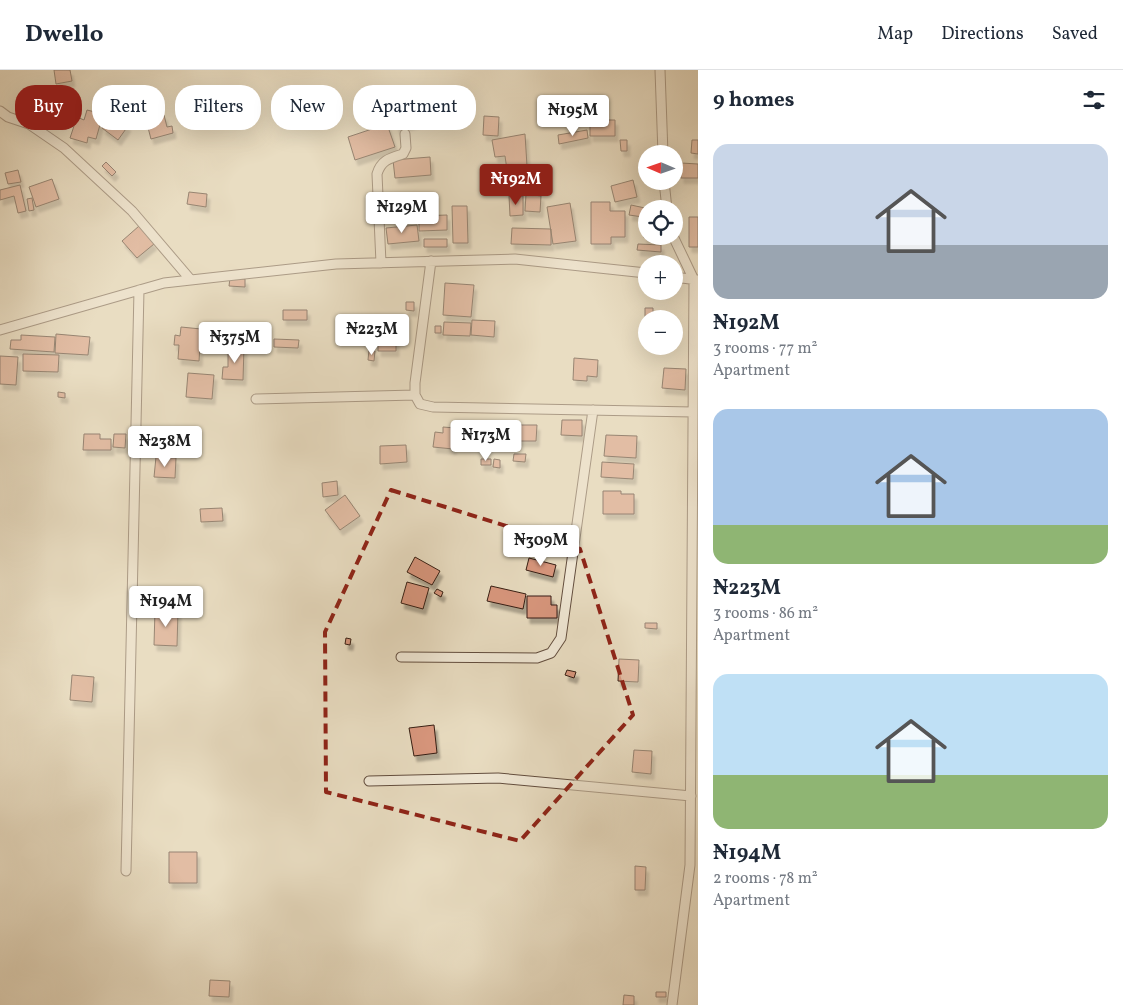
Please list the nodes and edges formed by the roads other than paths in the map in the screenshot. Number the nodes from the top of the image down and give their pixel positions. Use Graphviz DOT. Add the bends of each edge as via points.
graph roads {
  1 [pos="660,70"];
  2 [pos="0,111"];
  3 [pos="405,134"];
  4 [pos="663,145"];
  5 [pos="678,245"];
  6 [pos="431,261"];
  7 [pos="381,263"];
  8 [pos="638,272"];
  9 [pos="683,278"];
  10 [pos="190,279"];
  11 [pos="696,280"];
  12 [pos="139,290"];
  13 [pos="0,330"];
  14 [pos="415,395"];
  15 [pos="256,399"];
  16 [pos="592,410"];
  17 [pos="693,412"];
  18 [pos="695,515"];
  19 [pos="401,657"];
  20 [pos="369,781"];
  21 [pos="690,796"];
  22 [pos="126,871"];
  23 [pos="672,1005"];
  1 -- 4 [label="street"];
  2 -- 10 [label="street" via="30,124 64,148 132,211"];
  3 -- 7 [label="street" via="403,154 387,159 377,174"];
  5 -- 11 [label="street"];
  6 -- 7 [label="street"];
  6 -- 8 [label="street" via="515,259"];
  6 -- 14 [label="street"];
  7 -- 10 [label="street" via="336,264"];
  9 -- 11 [label="street"];
  10 -- 12 [label="street"];
  11 -- 17 [label="street"];
  12 -- 13 [label="street"];
  12 -- 22 [label="street"];
  14 -- 15 [label="street"];
  14 -- 16 [label="street" via="420,404 433,407"];
  16 -- 17 [label="street"];
  16 -- 19 [label="street" via="561,638 551,653 537,658"];
  17 -- 18 [label="street"];
  18 -- 21 [label="street"];
  20 -- 21 [label="street" via="498,778"];
  21 -- 23 [label="street" via="690,865"];
}
